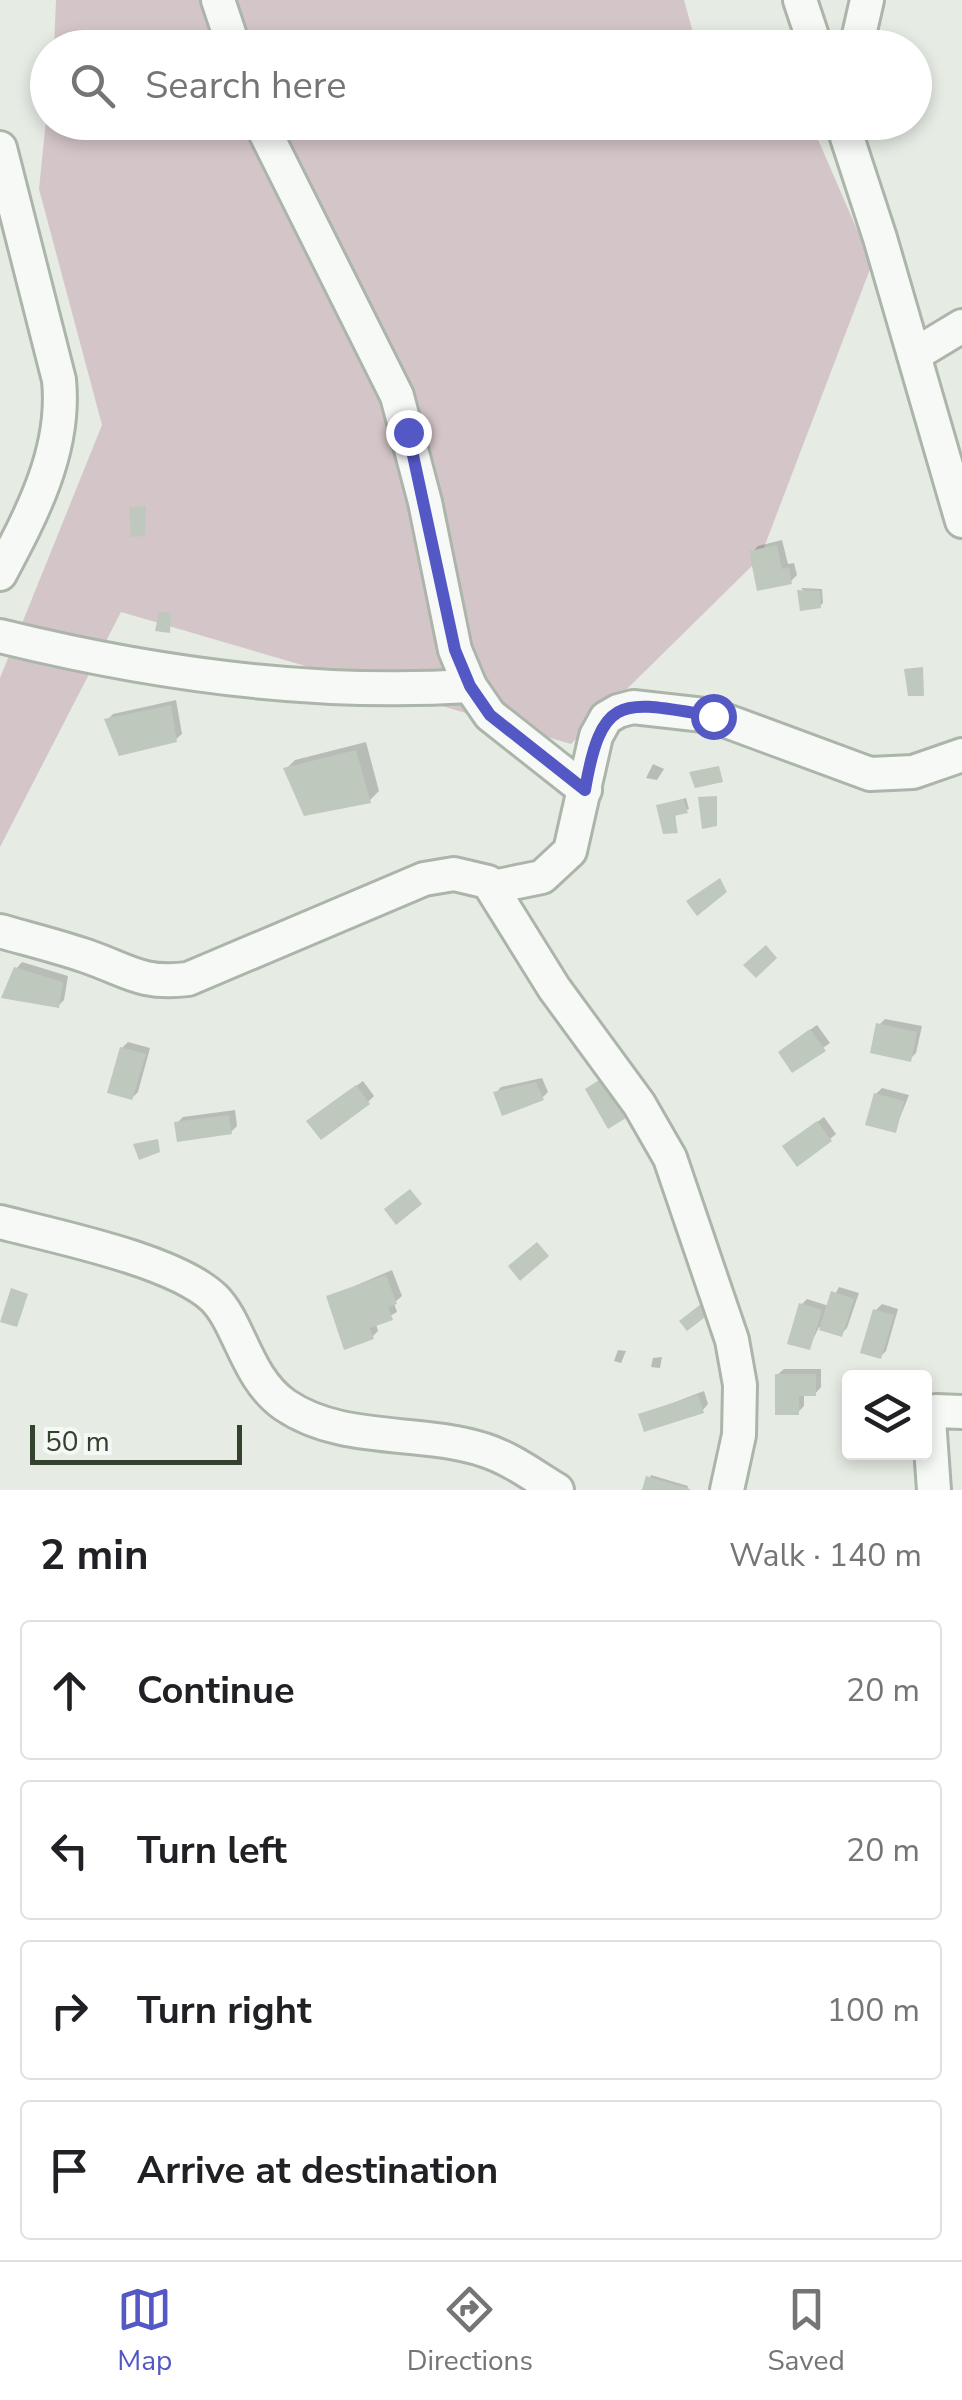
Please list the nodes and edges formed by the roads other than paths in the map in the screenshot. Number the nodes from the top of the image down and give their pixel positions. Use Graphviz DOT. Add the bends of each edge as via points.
graph roads {
  1 [pos="218,0"];
  2 [pos="800,0"];
  3 [pos="867,0"];
  4 [pos="228,30"];
  5 [pos="810,30"];
  6 [pos="860,30"];
  7 [pos="269,140"];
  8 [pos="848,140"];
  9 [pos="0,148"];
  10 [pos="962,326"];
  11 [pos="914,356"];
  12 [pos="962,521"];
  13 [pos="0,574"];
  14 [pos="0,636"];
  15 [pos="470,686"];
  16 [pos="962,755"];
  17 [pos="585,790"];
  18 [pos="492,887"];
  19 [pos="0,931"];
  20 [pos="0,1222"];
  21 [pos="962,1412"];
  22 [pos="931,1488"];
  23 [pos="557,1490"];
  24 [pos="728,1490"];
  1 -- 4 [label="street"];
  2 -- 5 [label="street"];
  3 -- 6 [label="street"];
  7 -- 15 [label="street" via="397,396 455,650"];
  8 -- 11 [label="street"];
  9 -- 13 [label="street" via="59,380 62,416 53,458"];
  10 -- 11 [label="street"];
  11 -- 12 [label="street"];
  14 -- 15 [label="street" via="233,680 396,691"];
  15 -- 17 [label="street" via="490,715"];
  16 -- 17 [label="street" via="913,772 870,774 713,716 633,706 606,718"];
  17 -- 18 [label="street" via="576,835 559,865 530,882"];
  18 -- 19 [label="street" via="472,876 424,878 188,979 160,983"];
  18 -- 24 [label="street" via="670,1158 735,1355 739,1435"];
  20 -- 23 [label="street" via="174,1275 214,1299 258,1377 284,1404 324,1423 484,1450"];
  21 -- 22 [label="street" via="936,1411 929,1419"];
}
